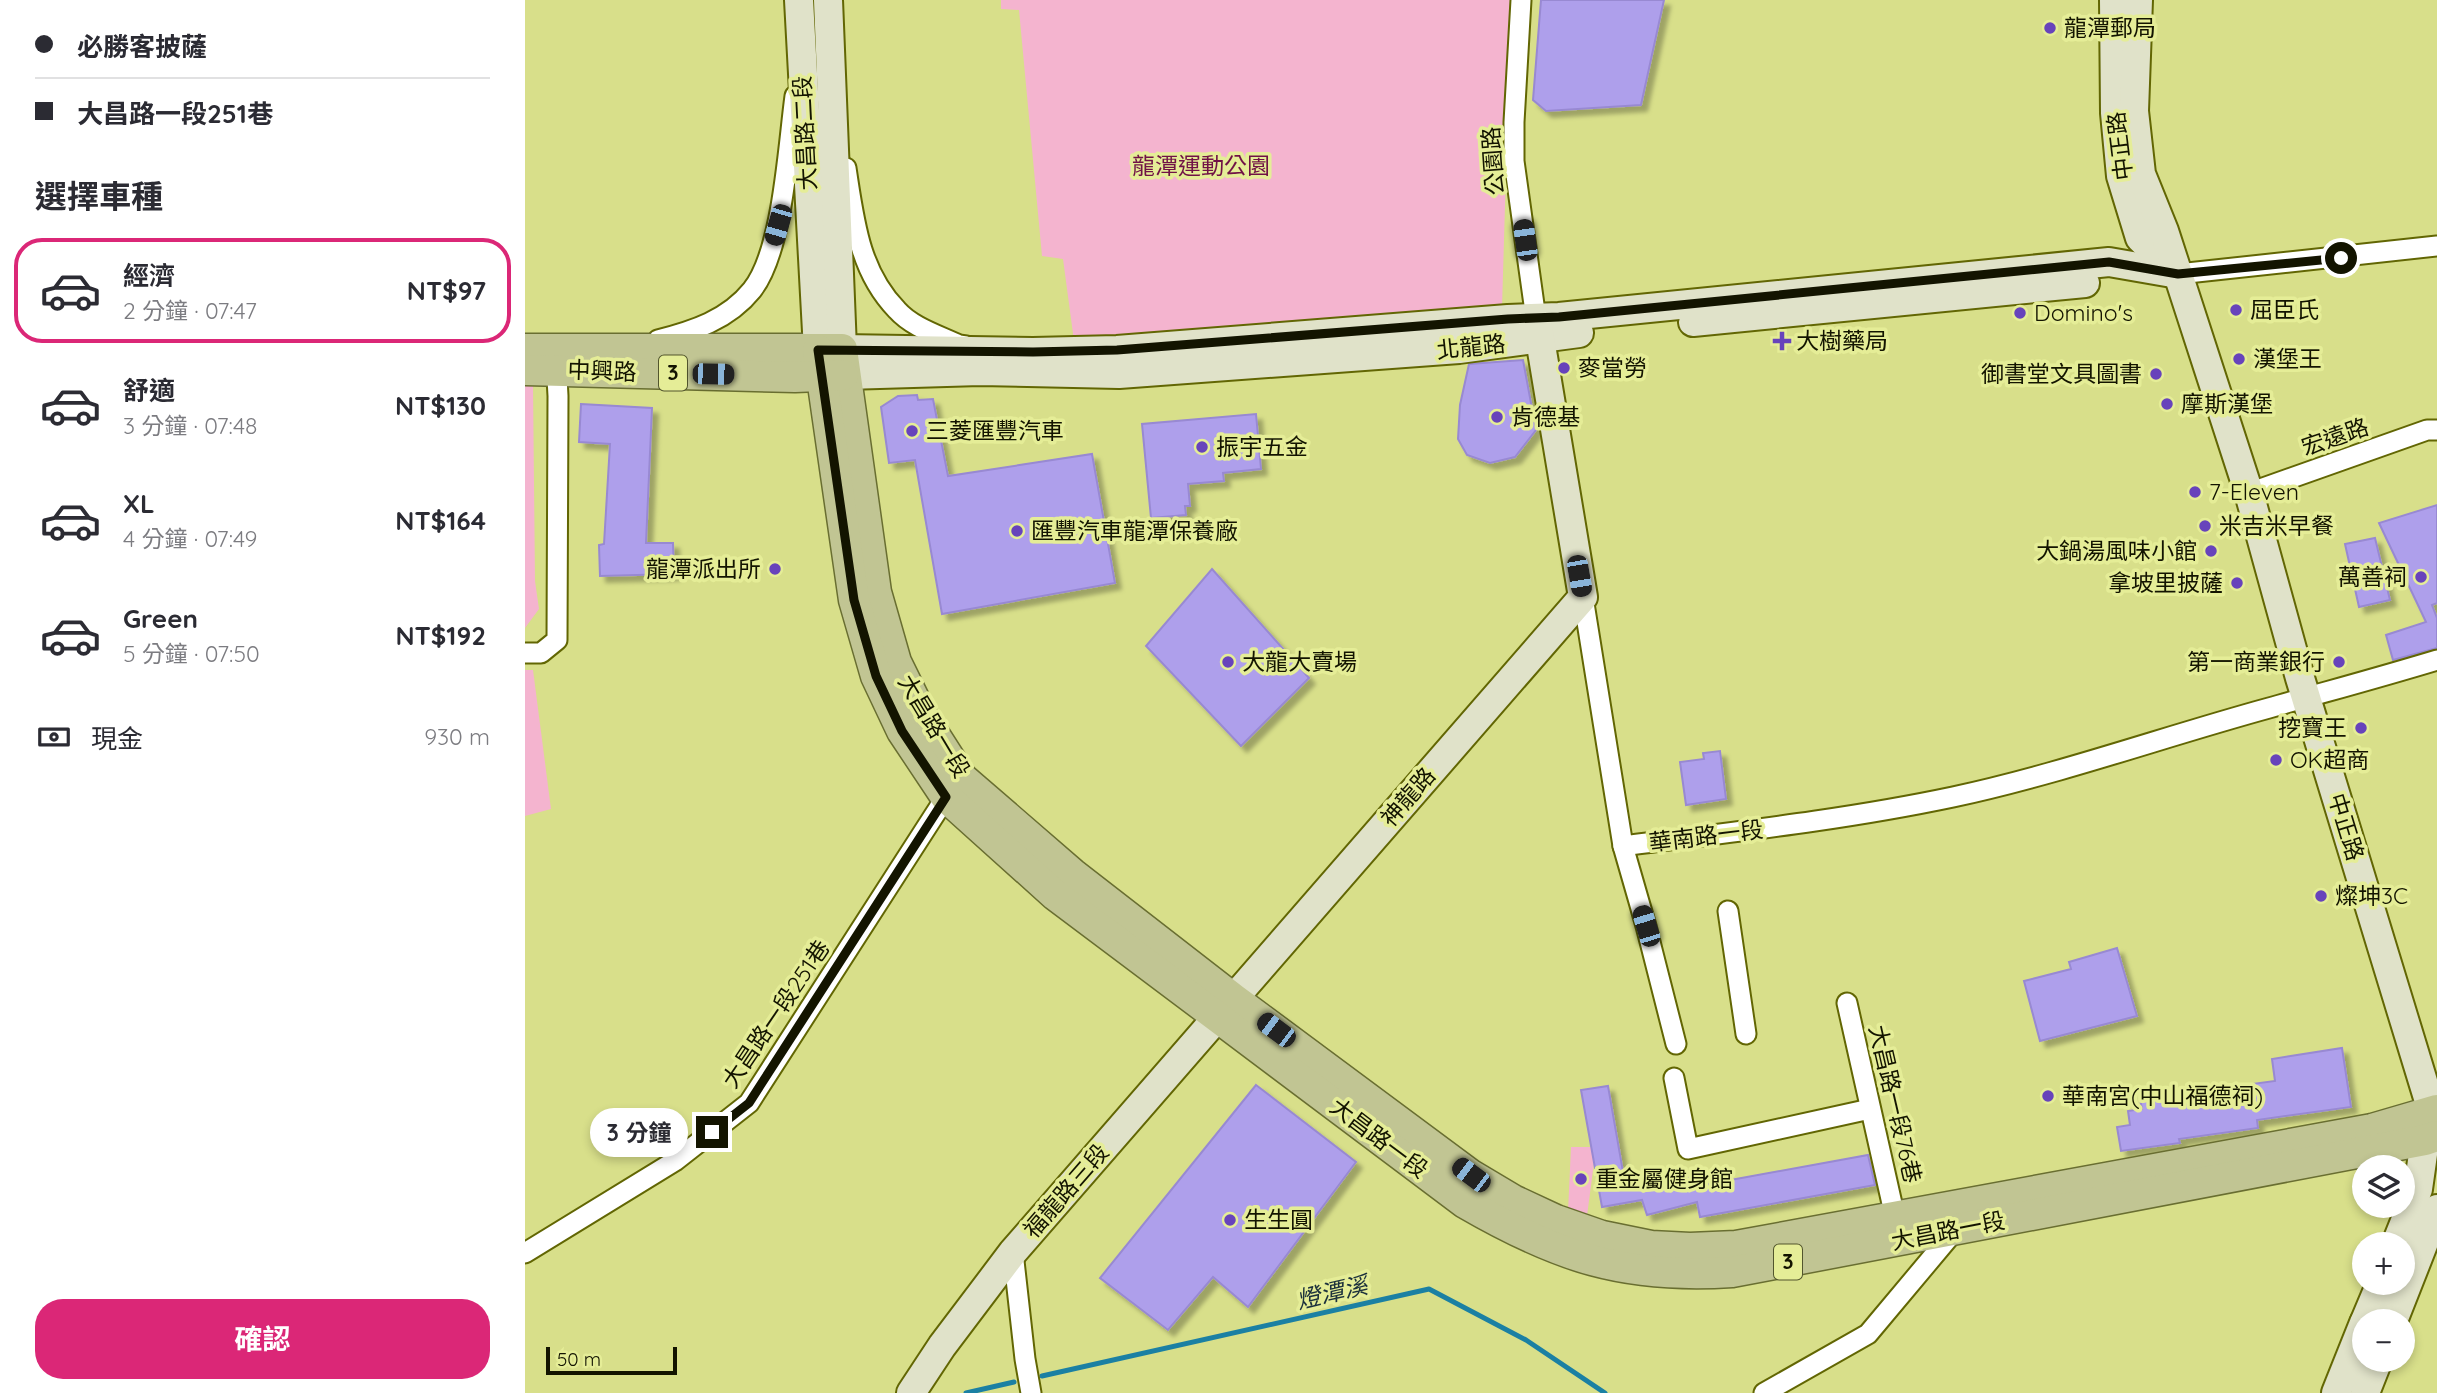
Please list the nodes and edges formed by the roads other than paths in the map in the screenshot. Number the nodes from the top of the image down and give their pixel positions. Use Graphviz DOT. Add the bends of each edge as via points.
graph roads {
  1 [pos="799,0"];
  2 [pos="828,0"];
  3 [pos="1521,0"];
  4 [pos="2114,0"];
  5 [pos="2138,0"];
  6 [pos="800,53"];
  7 [pos="829,57"];
  8 [pos="2437,246"];
  9 [pos="2178,274"];
  10 [pos="1538,329"];
  11 [pos="525,349"];
  12 [pos="620,349"];
  13 [pos="1033,352"];
  14 [pos="556,359"];
  15 [pos="832,362"];
  16 [pos="525,370"];
  17 [pos="2437,430"];
  18 [pos="2249,493"];
  19 [pos="1583,597"];
  20 [pos="525,653"];
  21 [pos="2437,660"];
  22 [pos="2308,699"];
  23 [pos="946,797"];
  24 [pos="1623,846"];
  25 [pos="1728,911"];
  26 [pos="1847,1003"];
  27 [pos="1226,1007"];
  28 [pos="1746,1034"];
  29 [pos="1676,1044"];
  30 [pos="1674,1078"];
  31 [pos="1870,1110"];
  32 [pos="2434,1120"];
  33 [pos="2437,1209"];
  34 [pos="1895,1217"];
  35 [pos="1956,1229"];
  36 [pos="2401,1232"];
  37 [pos="1013,1252"];
  38 [pos="525,1253"];
  39 [pos="2398,1309"];
  40 [pos="2352,1354"];
  41 [pos="2373,1372"];
  42 [pos="911,1393"];
  43 [pos="1031,1393"];
  44 [pos="1764,1393"];
  45 [pos="2336,1393"];
  46 [pos="2365,1393"];
  1 -- 6 [label="main road, 大昌路二段"];
  2 -- 7 [label="main road, 大昌路二段"];
  3 -- 10 [label="street, 公園路" via="1514,160"];
  4 -- 9 [label="main road, 中正路" via="2120,176 2140,238"];
  5 -- 9 [label="main road, 中正路" via="2134,111 2141,174"];
  6 -- 12 [label="street" via="778,225 767,263 752,290 724,315 693,331"];
  6 -- 15 [label="main road, 大昌路二段"];
  7 -- 13 [label="street" via="856,233 869,273 897,311 958,345"];
  7 -- 15 [label="main road, 大昌路二段"];
  8 -- 9 [label="street, 北龍路"];
  9 -- 10 [label="main road, 北龍路" via="1563,334"];
  9 -- 18 [label="main road, 中正路"];
  10 -- 13 [label="main road, 北龍路" via="1508,319 1117,350"];
  10 -- 15 [label="main road, 北龍路" via="1459,349 1119,374"];
  10 -- 19 [label="main road, 華南路一段"];
  11 -- 14 [label="main road, 中興路 / 3"];
  12 -- 14 [label="main road, 中興路 / 3"];
  12 -- 15 [label="main road, 中興路 / 3" via="779,348"];
  13 -- 15 [label="main road, 北龍路"];
  14 -- 15 [label="main road, 中興路 / 3"];
  14 -- 16 [label="main road, 中興路 / 3"];
  14 -- 20 [label="street" via="557,640 541,653"];
  15 -- 23 [label="main road, 大昌路一段 / 3" via="854,600 876,676 902,731"];
  15 -- 27 [label="main road, 大昌路一段 / 3" via="876,593 896,662 930,727 962,778"];
  17 -- 18 [label="street, 宏遠路"];
  18 -- 22 [label="main road, 中正路"];
  19 -- 24 [label="street, 華南路一段"];
  19 -- 27 [label="main road, 神龍路"];
  21 -- 22 [label="street, 華南路一段"];
  22 -- 24 [label="street, 華南路一段" via="1953,797 1807,823"];
  22 -- 32 [label="main road, 中正路"];
  23 -- 27 [label="main road, 大昌路一段 / 3" via="1055,895"];
  23 -- 38 [label="street, 大昌路一段251巷" via="749,1103 675,1161"];
  24 -- 29 [label="street"];
  25 -- 28 [label="street"];
  26 -- 31 [label="street, 大昌路一段76巷"];
  27 -- 34 [label="main road, 大昌路一段 / 3" via="1471,1175 1545,1215 1602,1236 1651,1246 1736,1246"];
  27 -- 35 [label="main road, 大昌路一段 / 3" via="1465,1203 1549,1248 1601,1264 1687,1275 1732,1272"];
  27 -- 37 [label="main road, 福龍路三段"];
  30 -- 31 [label="street" via="1688,1149"];
  31 -- 34 [label="street, 大昌路一段76巷"];
  32 -- 34 [label="main road, 大昌路一段 / 3"];
  32 -- 35 [label="main road, 大昌路一段 / 3"];
  32 -- 36 [label="main road" via="2418,1189"];
  33 -- 39 [label="main road"];
  35 -- 44 [label="street" via="1868,1334"];
  37 -- 42 [label="main road, 福龍路三段"];
  37 -- 43 [label="street"];
  40 -- 45 [label="main road"];
  41 -- 46 [label="main road"];
}
